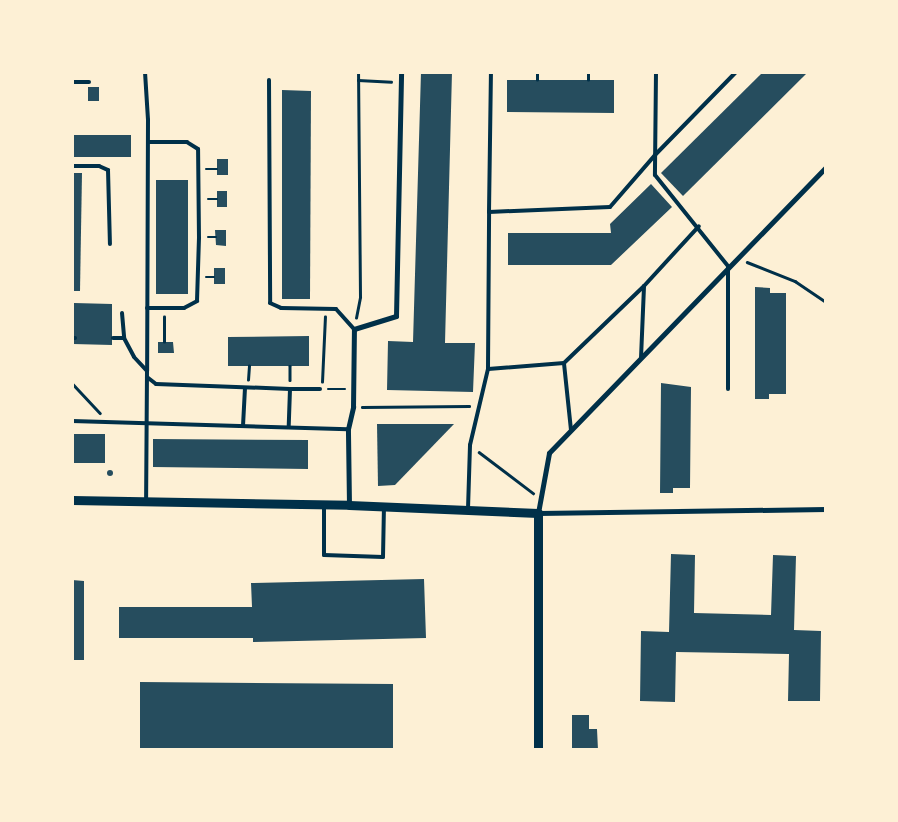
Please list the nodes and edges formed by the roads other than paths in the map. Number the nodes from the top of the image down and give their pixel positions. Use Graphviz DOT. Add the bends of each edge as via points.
graph roads {
  1 [pos="145,72"];
  2 [pos="400,72"];
  3 [pos="491,72"];
  4 [pos="656,72"];
  5 [pos="736,72"];
  6 [pos="269,80"];
  7 [pos="72,82"];
  8 [pos="89,82"];
  9 [pos="148,142"];
  10 [pos="655,155"];
  11 [pos="72,166"];
  12 [pos="826,168"];
  13 [pos="489,212"];
  14 [pos="699,226"];
  15 [pos="110,244"];
  16 [pos="728,266"];
  17 [pos="644,286"];
  18 [pos="147,308"];
  19 [pos="122,313"];
  20 [pos="354,329"];
  21 [pos="114,338"];
  22 [pos="124,338"];
  23 [pos="641,358"];
  24 [pos="564,363"];
  25 [pos="488,369"];
  26 [pos="147,374"];
  27 [pos="245,388"];
  28 [pos="728,388"];
  29 [pos="290,389"];
  30 [pos="320,389"];
  31 [pos="72,421"];
  32 [pos="147,423"];
  33 [pos="243,426"];
  34 [pos="289,427"];
  35 [pos="348,429"];
  36 [pos="571,430"];
  37 [pos="72,500"];
  38 [pos="146,501"];
  39 [pos="324,504"];
  40 [pos="349,505"];
  41 [pos="384,506"];
  42 [pos="826,509"];
  43 [pos="468,510"];
  44 [pos="538,513"];
  45 [pos="538,750"];
  1 -- 9 [label="lane"];
  2 -- 20 [label="street" via="396,316"];
  3 -- 13 [label="lane"];
  4 -- 10 [label="lane"];
  5 -- 10 [label="lane"];
  6 -- 20 [label="lane" via="270,303 275,307 325,308 342,314"];
  7 -- 8 [label="lane"];
  9 -- 18 [label="lane"];
  9 -- 18 [label="lane" via="194,144 200,157 197,302 192,307"];
  10 -- 13 [label="lane" via="610,208"];
  10 -- 14 [label="lane" via="655,175"];
  11 -- 15 [label="lane" via="99,166 108,170"];
  12 -- 16 [label="street"];
  13 -- 25 [label="lane"];
  14 -- 16 [label="lane"];
  14 -- 17 [label="lane"];
  16 -- 23 [label="street"];
  16 -- 28 [label="lane"];
  17 -- 23 [label="lane"];
  17 -- 24 [label="lane"];
  18 -- 26 [label="lane"];
  19 -- 22 [label="lane"];
  20 -- 35 [label="street" via="354,407"];
  21 -- 22 [label="lane"];
  22 -- 26 [label="lane"];
  23 -- 36 [label="street"];
  24 -- 25 [label="lane"];
  24 -- 36 [label="lane"];
  25 -- 43 [label="lane" via="470,445"];
  26 -- 27 [label="lane" via="156,384"];
  26 -- 32 [label="lane"];
  27 -- 29 [label="lane"];
  27 -- 33 [label="lane"];
  29 -- 30 [label="lane"];
  29 -- 34 [label="lane"];
  31 -- 32 [label="lane"];
  32 -- 33 [label="lane"];
  32 -- 38 [label="lane"];
  33 -- 34 [label="lane"];
  34 -- 35 [label="lane"];
  35 -- 40 [label="street"];
  36 -- 44 [label="street" via="548,453"];
  37 -- 38 [label="street"];
  38 -- 39 [label="street"];
  39 -- 40 [label="street"];
  39 -- 41 [label="lane" via="324,555 383,557"];
  40 -- 41 [label="street"];
  41 -- 43 [label="street"];
  42 -- 44 [label="street"];
  43 -- 44 [label="street"];
  44 -- 45 [label="street"];
}
